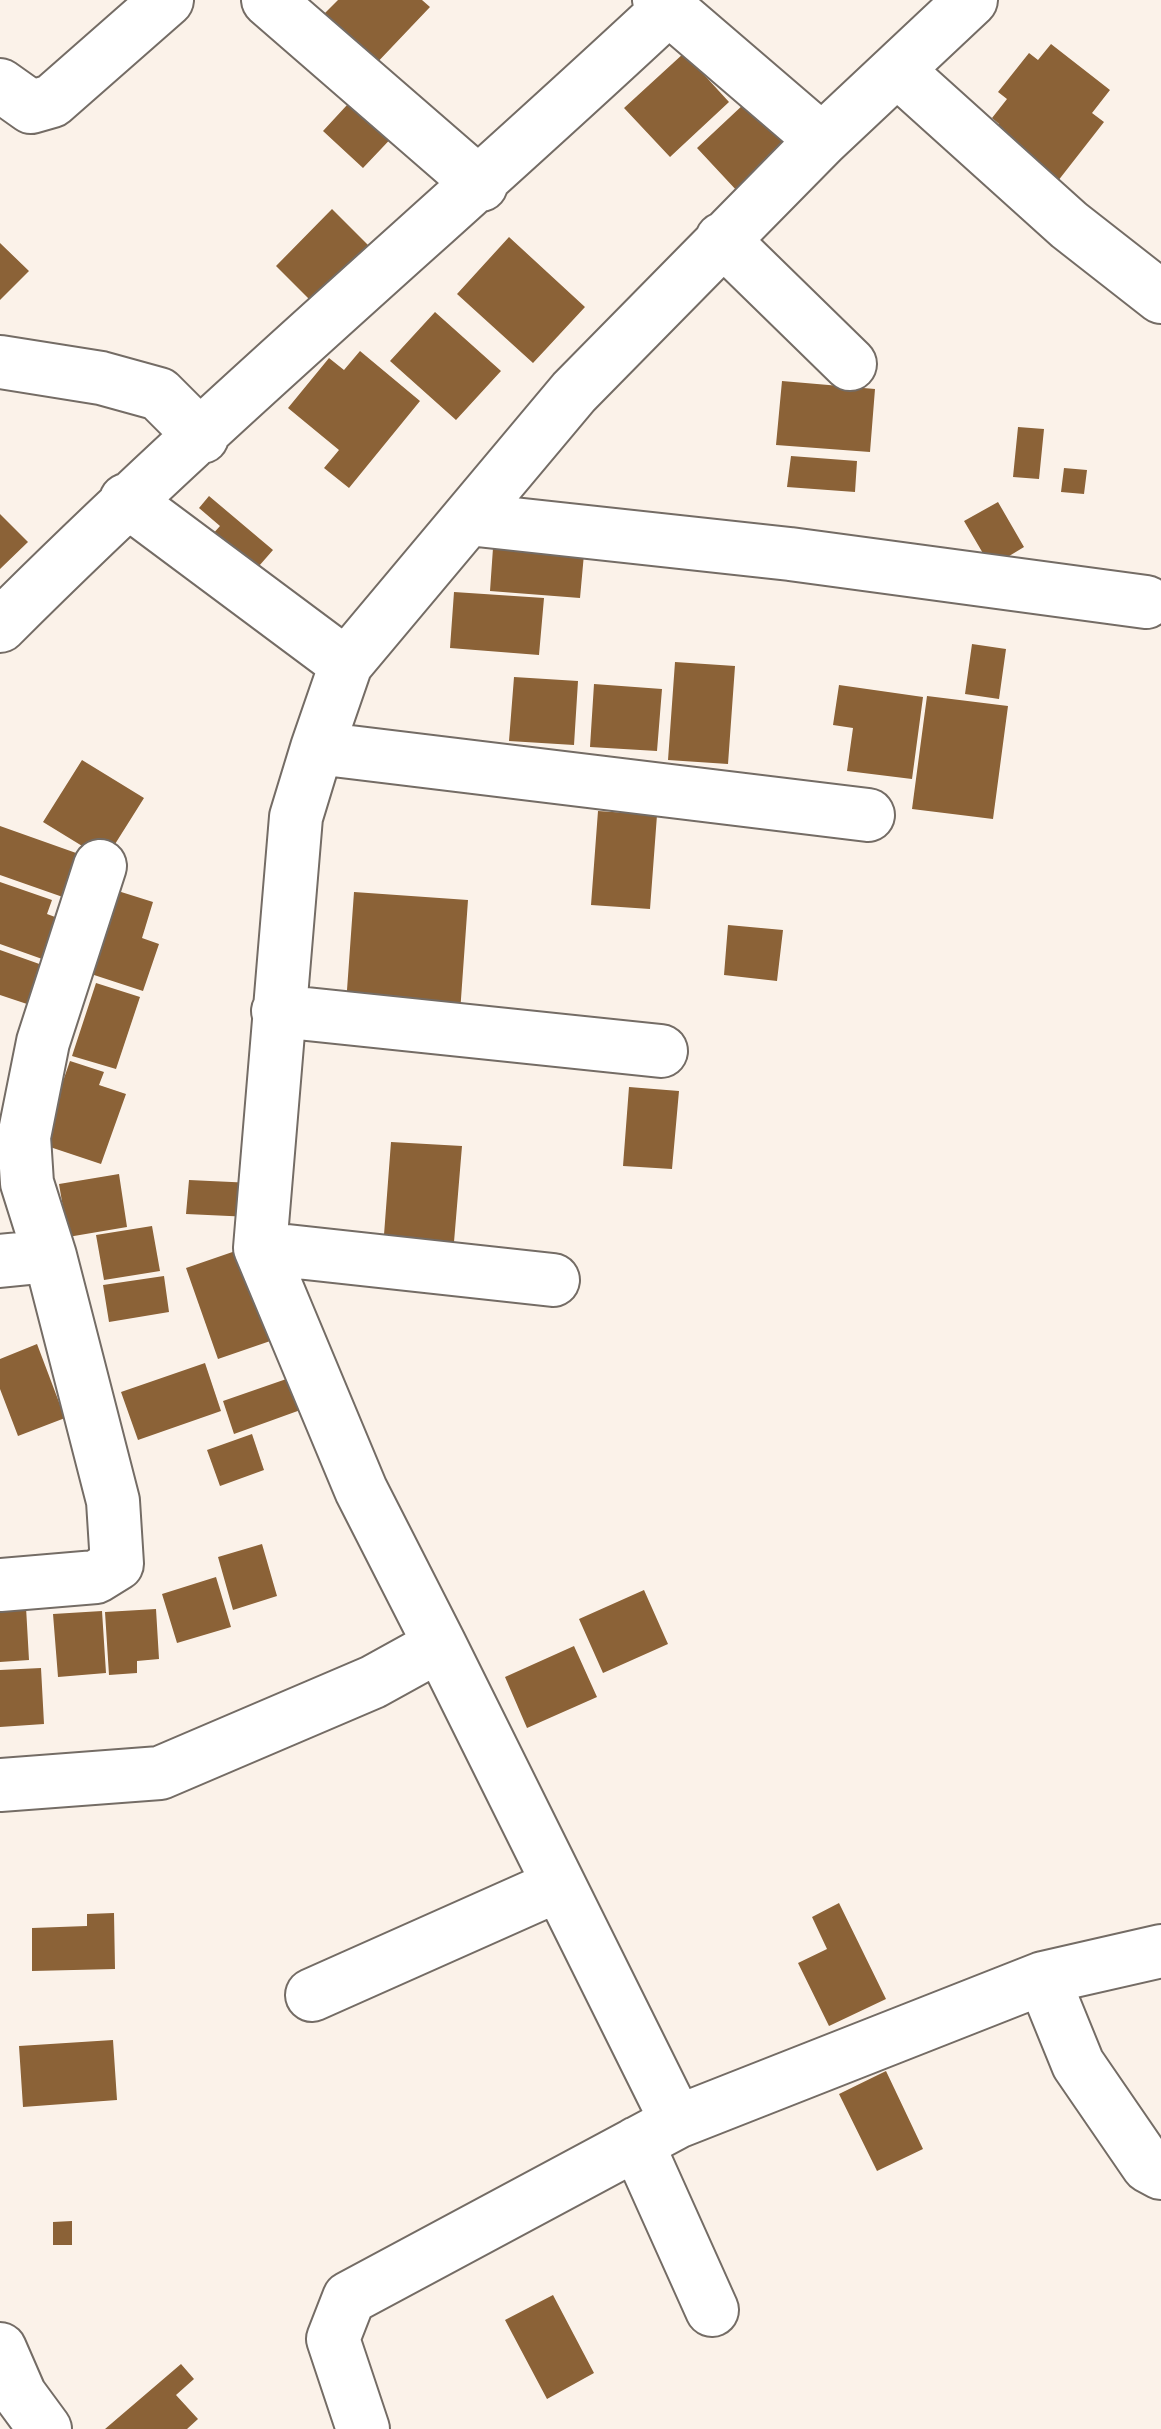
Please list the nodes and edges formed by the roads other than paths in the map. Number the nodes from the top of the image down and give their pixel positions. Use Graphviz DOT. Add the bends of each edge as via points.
graph roads {
  1 [pos="167,0"];
  2 [pos="268,0"];
  3 [pos="971,0"];
  4 [pos="664,4"];
  5 [pos="897,70"];
  6 [pos="0,85"];
  7 [pos="822,140"];
  8 [pos="480,184"];
  9 [pos="722,240"];
  10 [pos="1161,297"];
  11 [pos="0,362"];
  12 [pos="850,364"];
  13 [pos="202,437"];
  14 [pos="126,500"];
  15 [pos="468,519"];
  16 [pos="1146,602"];
  17 [pos="0,626"];
  18 [pos="346,664"];
  19 [pos="317,748"];
  20 [pos="868,815"];
  21 [pos="100,866"];
  22 [pos="278,1011"];
  23 [pos="21,1036"];
  24 [pos="661,1050"];
  25 [pos="260,1248"];
  26 [pos="25,1258"];
  27 [pos="553,1280"];
  28 [pos="0,1585"];
  29 [pos="440,1646"];
  30 [pos="0,1784"];
  31 [pos="559,1884"];
  32 [pos="1161,1950"];
  33 [pos="1043,1978"];
  34 [pos="312,1995"];
  35 [pos="657,2133"];
  36 [pos="1161,2173"];
  37 [pos="712,2310"];
  38 [pos="0,2349"];
  39 [pos="45,2429"];
  40 [pos="363,2429"];
  1 -- 6 [label="street" via="52,101 31,108"];
  2 -- 8 [label="street"];
  3 -- 5 [label="street"];
  4 -- 7 [label="street"];
  4 -- 8 [label="street"];
  5 -- 7 [label="street"];
  5 -- 10 [label="street" via="1068,225"];
  7 -- 9 [label="street"];
  8 -- 13 [label="street"];
  9 -- 12 [label="street"];
  9 -- 15 [label="street" via="574,392"];
  11 -- 13 [label="street" via="160,394"];
  13 -- 14 [label="street"];
  14 -- 17 [label="street"];
  14 -- 18 [label="street"];
  15 -- 16 [label="street"];
  15 -- 18 [label="street"];
  18 -- 19 [label="street"];
  19 -- 20 [label="street"];
  19 -- 22 [label="street" via="296,817"];
  21 -- 23 [label="street"];
  22 -- 24 [label="street"];
  22 -- 25 [label="street"];
  23 -- 26 [label="street"];
  25 -- 27 [label="street"];
  25 -- 29 [label="street" via="361,1490"];
  26 -- 28 [label="street" via="114,1502 120,1555 96,1577"];
  29 -- 30 [label="street" via="160,1774"];
  29 -- 31 [label="street"];
  31 -- 34 [label="street"];
  31 -- 35 [label="street"];
  32 -- 33 [label="street"];
  33 -- 35 [label="street"];
  33 -- 36 [label="street" via="1078,2064 1148,2166"];
  35 -- 37 [label="street"];
  35 -- 40 [label="street" via="349,2298 333,2339"];
  38 -- 39 [label="street" via="20,2395"];
}
